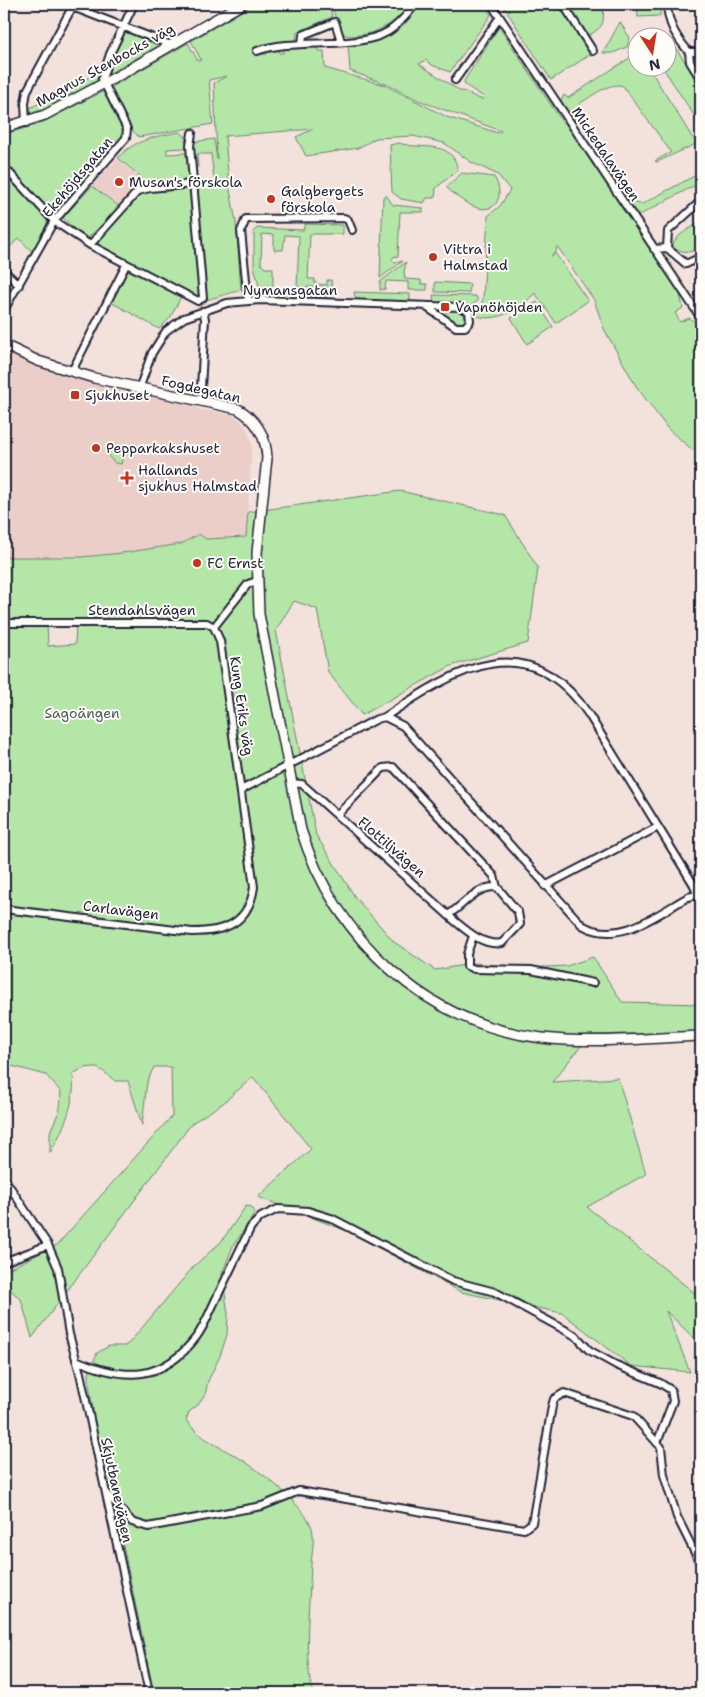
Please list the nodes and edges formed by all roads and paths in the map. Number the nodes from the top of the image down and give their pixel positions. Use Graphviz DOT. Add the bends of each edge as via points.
graph roads {
  1 [pos="65,4"];
  2 [pos="134,4"];
  3 [pos="242,4"];
  4 [pos="416,4"];
  5 [pos="491,4"];
  6 [pos="563,4"];
  7 [pos="667,4"];
  8 [pos="73,5"];
  9 [pos="500,17"];
  10 [pos="122,26"];
  11 [pos="341,42"];
  12 [pos="302,44"];
  13 [pos="170,45"];
  14 [pos="257,51"];
  15 [pos="593,51"];
  16 [pos="689,52"];
  17 [pos="701,52"];
  18 [pos="455,80"];
  19 [pos="701,80"];
  20 [pos="104,84"];
  21 [pos="26,123"];
  22 [pos="4,128"];
  23 [pos="192,132"];
  24 [pos="4,167"];
  25 [pos="193,184"];
  26 [pos="701,201"];
  27 [pos="54,220"];
  28 [pos="352,230"];
  29 [pos="90,245"];
  30 [pos="667,248"];
  31 [pos="654,249"];
  32 [pos="701,257"];
  33 [pos="126,265"];
  34 [pos="4,271"];
  35 [pos="19,285"];
  36 [pos="248,300"];
  37 [pos="424,306"];
  38 [pos="4,310"];
  39 [pos="203,312"];
  40 [pos="701,318"];
  41 [pos="4,346"];
  42 [pos="72,371"];
  43 [pos="201,388"];
  44 [pos="139,389"];
  45 [pos="257,581"];
  46 [pos="4,623"];
  47 [pos="214,627"];
  48 [pos="385,717"];
  49 [pos="287,767"];
  50 [pos="291,783"];
  51 [pos="241,790"];
  52 [pos="338,815"];
  53 [pos="658,827"];
  54 [pos="545,886"];
  55 [pos="497,887"];
  56 [pos="699,895"];
  57 [pos="4,909"];
  58 [pos="448,915"];
  59 [pos="234,923"];
  60 [pos="474,936"];
  61 [pos="593,983"];
  62 [pos="701,1036"];
  63 [pos="4,1178"];
  64 [pos="48,1245"];
  65 [pos="4,1262"];
  66 [pos="76,1360"];
  67 [pos="657,1443"];
  68 [pos="106,1492"];
  69 [pos="701,1565"];
  70 [pos="149,1693"];
  1 -- 8 [label="street"];
  2 -- 10 [label="street"];
  3 -- 13 [label="street, Magnus Stenbocks väg"];
  4 -- 11 [label="street" via="386,33"];
  5 -- 9 [label="street, Mickedalavägen"];
  6 -- 15 [label="street"];
  7 -- 16 [label="street" via="675,35"];
  8 -- 10 [label="street"];
  8 -- 21 [label="street" via="27,91 24,103"];
  9 -- 18 [label="street"];
  9 -- 31 [label="street, Mickedalavägen"];
  10 -- 13 [label="street"];
  10 -- 20 [label="street" via="107,62 102,79"];
  11 -- 12 [label="street"];
  11 -- 12 [label="street" via="335,22 303,35"];
  12 -- 14 [label="street"];
  13 -- 20 [label="street, Magnus Stenbocks väg"];
  16 -- 17 [label="street"];
  16 -- 19 [label="street" via="690,62"];
  20 -- 21 [label="street, Magnus Stenbocks väg"];
  20 -- 27 [label="street, Ekehöjdsgatan" via="127,129 126,138"];
  21 -- 22 [label="street, Magnus Stenbocks väg"];
  23 -- 25 [label="street"];
  24 -- 27 [label="street"];
  25 -- 29 [label="street" via="138,191"];
  25 -- 33 [label="street" via="202,300 195,301"];
  26 -- 30 [label="street" via="668,231"];
  27 -- 29 [label="street"];
  27 -- 35 [label="street, Ekehöjdsgatan"];
  28 -- 36 [label="street" via="344,218 246,219 241,231"];
  29 -- 33 [label="street"];
  30 -- 31 [label="street"];
  30 -- 32 [label="street" via="686,264"];
  31 -- 40 [label="street, Mickedalavägen"];
  33 -- 42 [label="street"];
  34 -- 35 [label="street"];
  35 -- 38 [label="street, Ekehöjdsgatan"];
  36 -- 37 [label="street, Nymansgatan"];
  36 -- 39 [label="street, Nymansgatan"];
  37 -- 37 [label="street, Nymansgatan" via="465,308 470,321 465,327 456,327"];
  39 -- 43 [label="street"];
  39 -- 44 [label="street, Nymansgatan" via="184,318 166,331 152,353"];
  41 -- 42 [label="street, Fogdegatan" via="29,358"];
  42 -- 44 [label="street, Fogdegatan"];
  44 -- 45 [label="street, Fogdegatan" via="238,409 259,428 267,458"];
  45 -- 47 [label="street, Stendahlsvägen" via="248,584"];
  45 -- 49 [label="street, Fogdegatan" via="263,639"];
  46 -- 47 [label="street, Stendahlsvägen" via="207,623"];
  47 -- 51 [label="street, Kung Eriks väg" via="220,641"];
  48 -- 49 [label="street"];
  48 -- 53 [label="street" via="477,666 500,662 533,667 550,674 578,699"];
  48 -- 54 [label="street" via="403,726"];
  49 -- 50 [label="street, Fogdegatan"];
  49 -- 51 [label="street"];
  50 -- 52 [label="street, Flottiljvägen" via="302,784"];
  50 -- 62 [label="street, Fogdegatan" via="307,850 339,911 378,960 429,999 485,1025 541,1038 584,1040"];
  51 -- 59 [label="street, Kung Eriks väg" via="254,887 246,910"];
  52 -- 55 [label="street" via="384,768 392,767 494,876"];
  52 -- 58 [label="street, Flottiljvägen"];
  53 -- 54 [label="street"];
  53 -- 56 [label="street"];
  54 -- 56 [label="street" via="582,925 609,934 626,931"];
  55 -- 58 [label="street" via="485,888"];
  55 -- 60 [label="street" via="518,912 519,928 502,943"];
  57 -- 59 [label="street, Carlavägen" via="192,932 214,932"];
  58 -- 60 [label="street, Flottiljvägen"];
  60 -- 61 [label="street" via="467,960 467,966 474,969 531,970"];
  63 -- 64 [label="street, Skjutbanevägen"];
  64 -- 65 [label="street"];
  64 -- 66 [label="street, Skjutbanevägen" via="58,1268"];
  66 -- 67 [label="street" via="112,1373 132,1376 159,1369 177,1359 198,1335 251,1227 278,1208 308,1211 344,1224 453,1281 495,1292 576,1336 589,1350 671,1390 673,1400"];
  66 -- 68 [label="street, Skjutbanevägen"];
  67 -- 68 [label="street" via="633,1416 564,1393 558,1395 552,1406 532,1523 524,1529 299,1491 262,1506 148,1527 132,1522"];
  67 -- 69 [label="street" via="661,1447 664,1475 677,1517"];
  68 -- 70 [label="street, Skjutbanevägen"];
}
